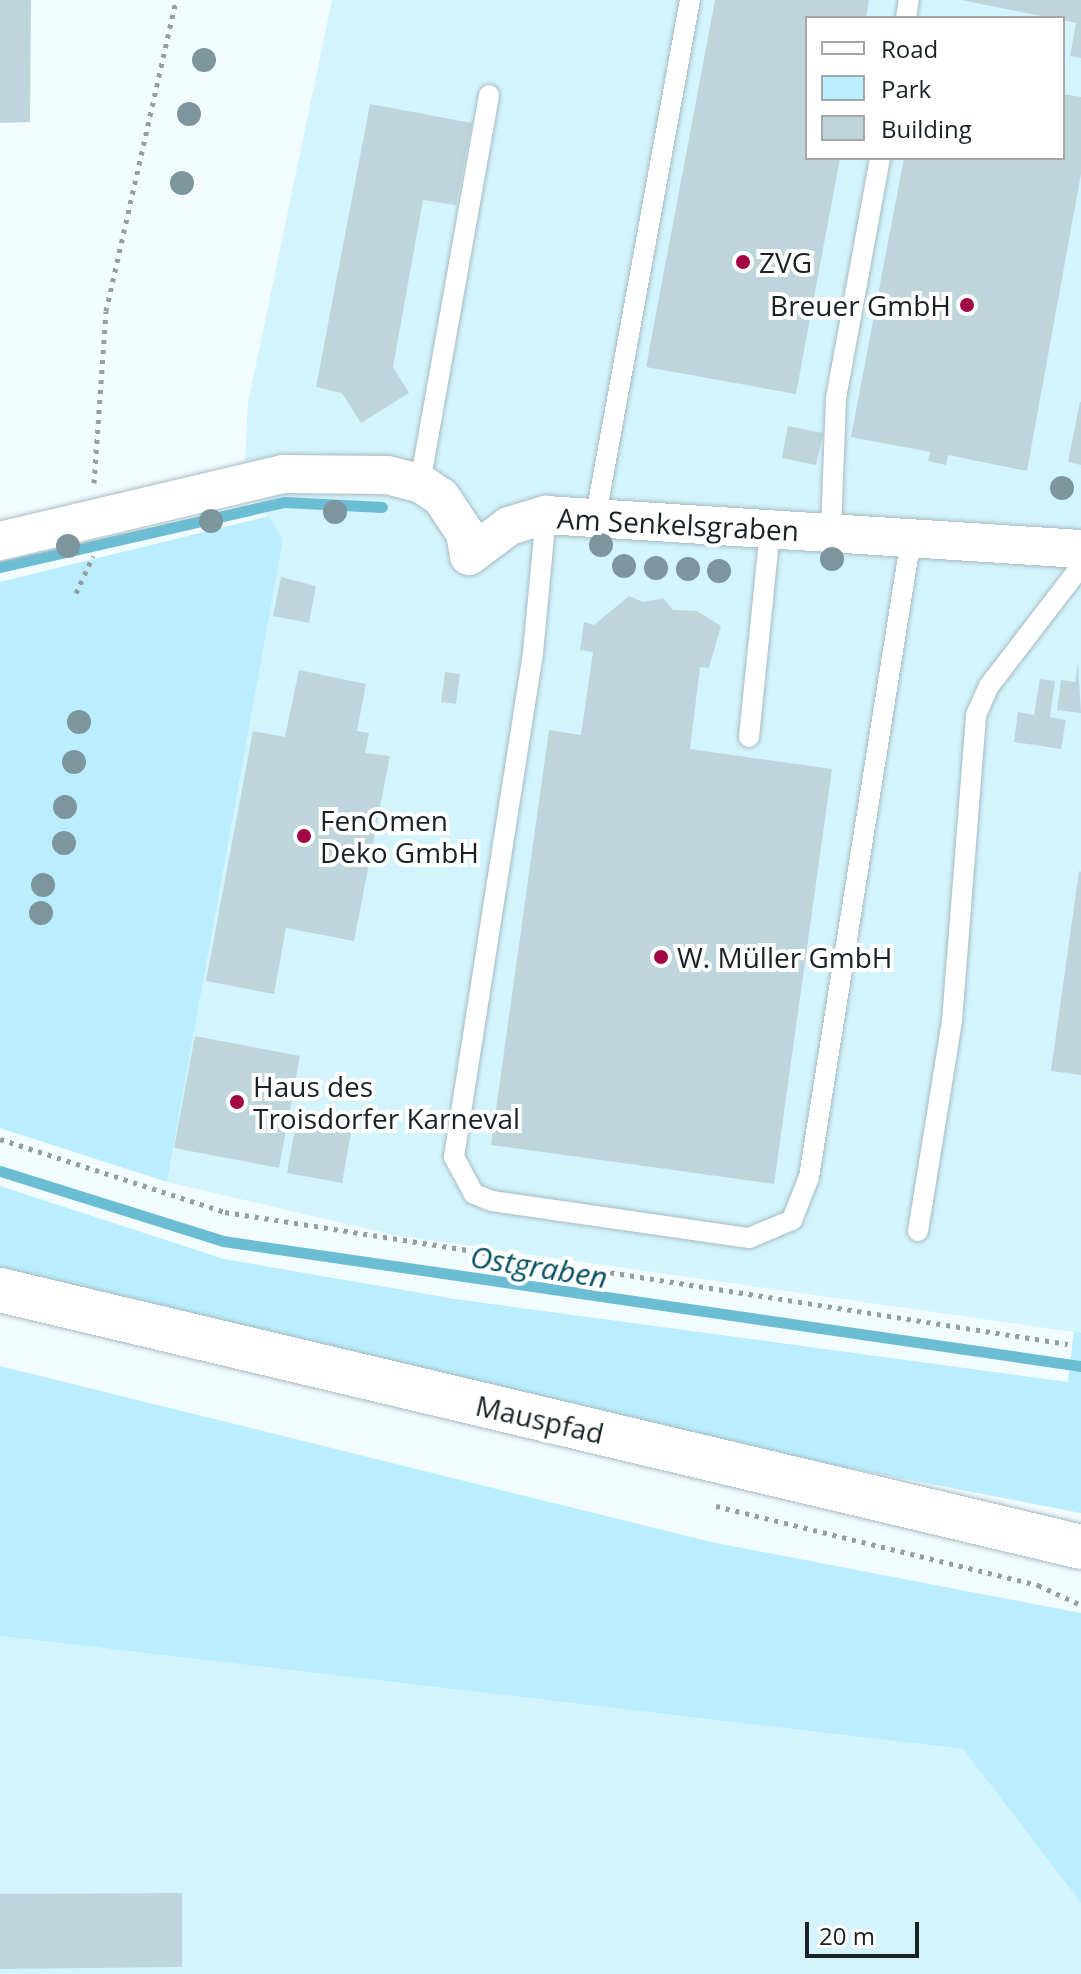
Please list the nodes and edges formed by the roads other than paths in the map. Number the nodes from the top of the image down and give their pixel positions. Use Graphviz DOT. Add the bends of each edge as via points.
graph roads {
  1 [pos="690,0"];
  2 [pos="489,95"];
  3 [pos="880,160"];
  4 [pos="420,483"];
  5 [pos="546,515"];
  6 [pos="596,515"];
  7 [pos="770,530"];
  8 [pos="831,533"];
  9 [pos="911,538"];
  10 [pos="0,541"];
  11 [pos="1081,549"];
  12 [pos="1081,566"];
  13 [pos="749,737"];
  14 [pos="918,1231"];
  15 [pos="0,1290"];
  16 [pos="1081,1547"];
  1 -- 6 [label="lane"];
  2 -- 4 [label="lane"];
  3 -- 8 [label="lane" via="836,398"];
  4 -- 5 [label="street, Am Senkelsgraben" via="441,497 465,533 469,556 509,526"];
  4 -- 10 [label="street" via="387,475 284,474"];
  5 -- 6 [label="street, Am Senkelsgraben"];
  5 -- 9 [label="lane" via="533,653 454,1157 474,1194 492,1201 749,1238 792,1220 809,1177"];
  6 -- 7 [label="street, Am Senkelsgraben"];
  7 -- 8 [label="street, Am Senkelsgraben"];
  7 -- 13 [label="lane"];
  8 -- 9 [label="street, Am Senkelsgraben"];
  9 -- 11 [label="street, Am Senkelsgraben"];
  12 -- 14 [label="lane" via="989,686 976,715 952,1021"];
  15 -- 16 [label="street, Mauspfad"];
}
